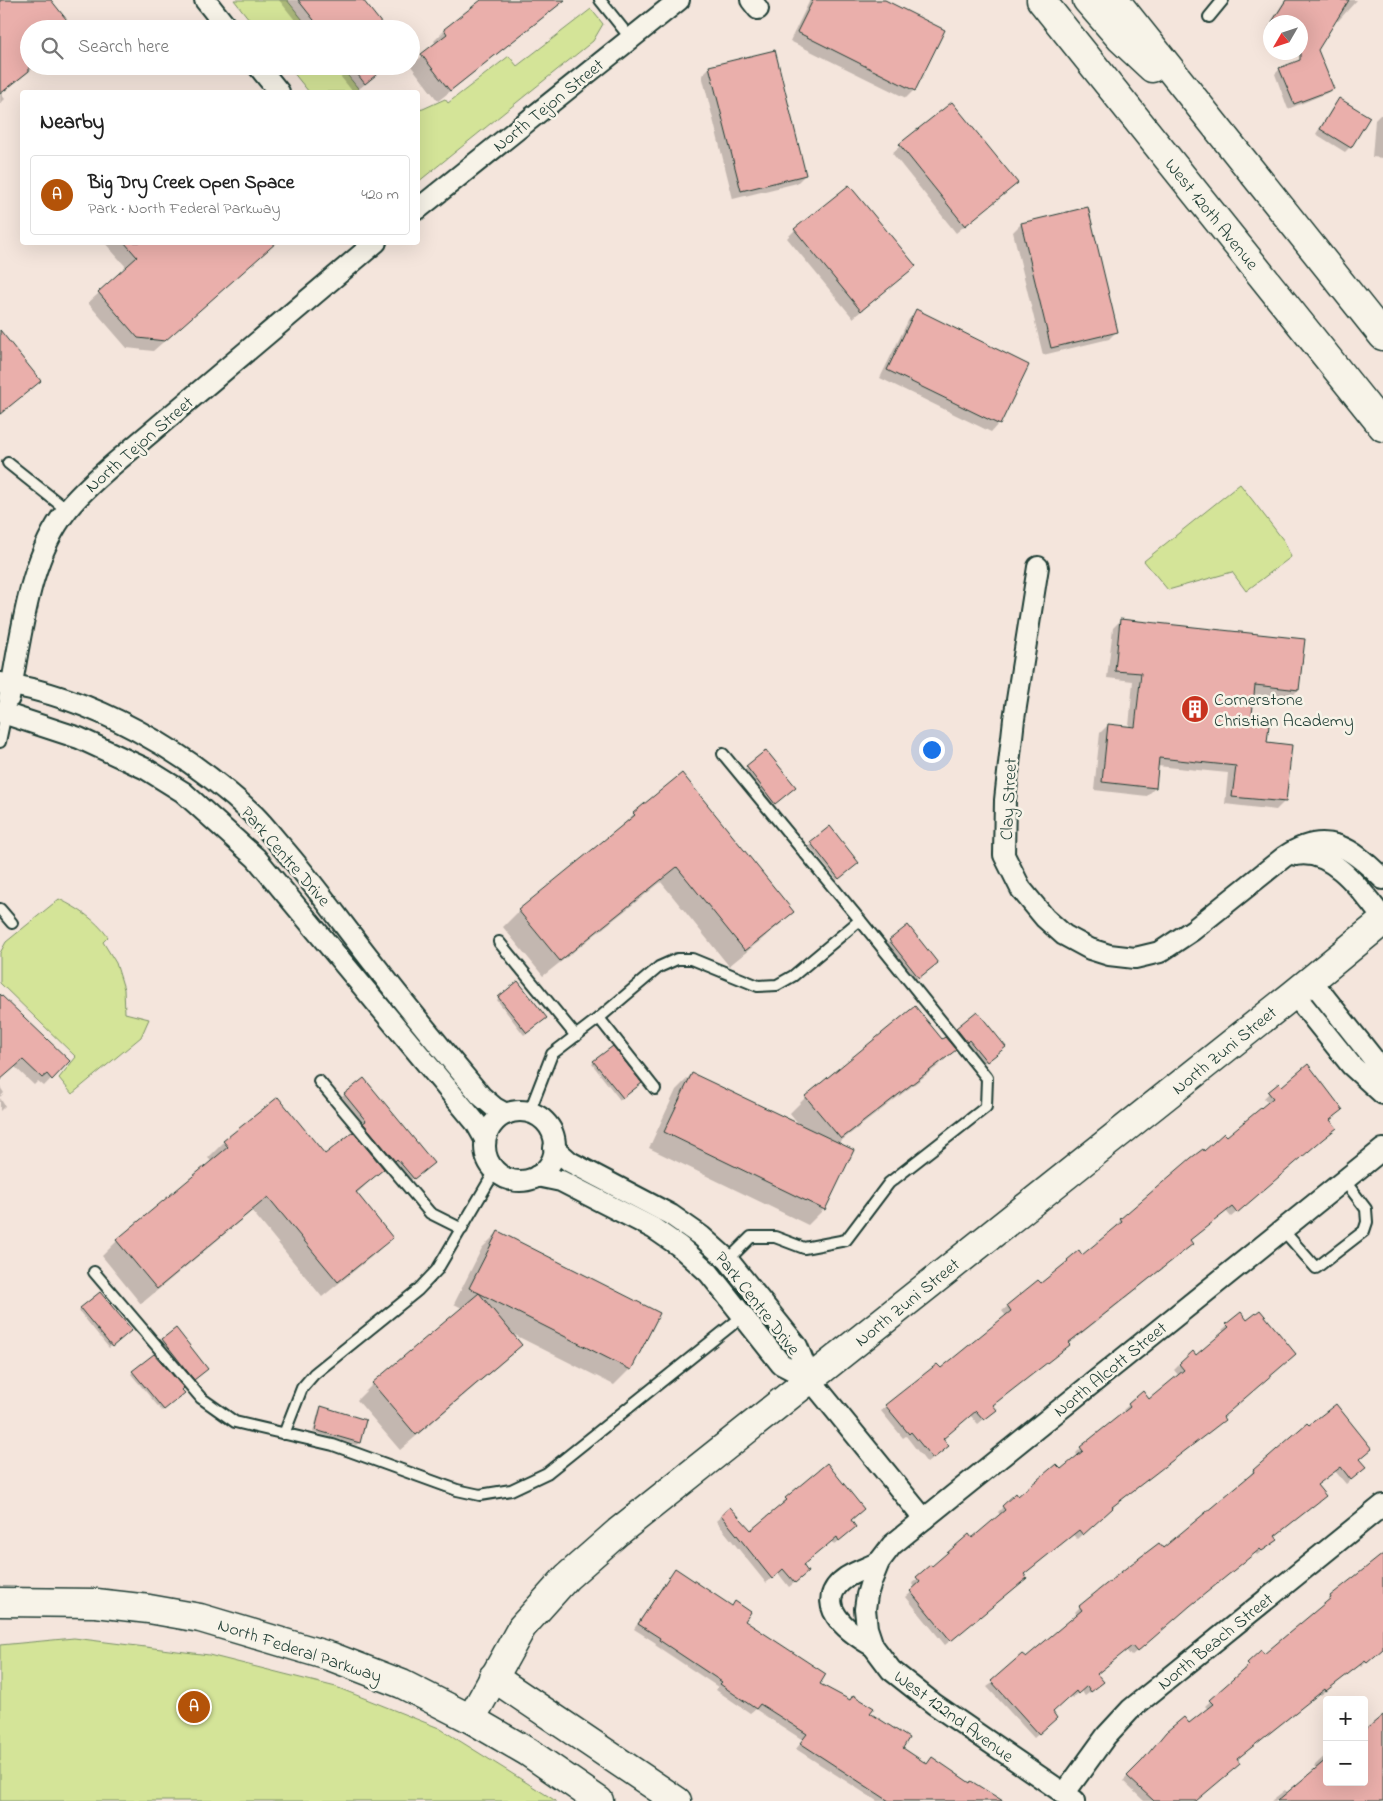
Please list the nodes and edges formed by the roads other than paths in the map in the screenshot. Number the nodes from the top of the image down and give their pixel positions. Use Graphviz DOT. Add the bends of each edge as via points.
graph roads {
  1 [pos="205,0"];
  2 [pos="600,0"];
  3 [pos="679,0"];
  4 [pos="1041,0"];
  5 [pos="1088,0"];
  6 [pos="1115,0"];
  7 [pos="1223,0"];
  8 [pos="1209,16"];
  9 [pos="221,20"];
  10 [pos="631,39"];
  11 [pos="265,75"];
  12 [pos="277,90"];
  13 [pos="1214,125"];
  14 [pos="420,207"];
  15 [pos="372,245"];
  16 [pos="1383,336"];
  17 [pos="1383,428"];
  18 [pos="8,463"];
  19 [pos="67,510"];
  20 [pos="1038,568"];
  21 [pos="6,684"];
  22 [pos="3,712"];
  23 [pos="0,742"];
  24 [pos="723,754"];
  25 [pos="1284,858"];
  26 [pos="1383,879"];
  27 [pos="0,909"];
  28 [pos="860,920"];
  29 [pos="1383,920"];
  30 [pos="12,923"];
  31 [pos="499,942"];
  32 [pos="1302,987"];
  33 [pos="599,1018"];
  34 [pos="576,1036"];
  35 [pos="1383,1079"];
  36 [pos="319,1081"];
  37 [pos="656,1089"];
  38 [pos="1383,1094"];
  39 [pos="529,1113"];
  40 [pos="506,1114"];
  41 [pos="485,1139"];
  42 [pos="554,1148"];
  43 [pos="1383,1149"];
  44 [pos="495,1171"];
  45 [pos="538,1176"];
  46 [pos="1344,1180"];
  47 [pos="462,1229"];
  48 [pos="1282,1229"];
  49 [pos="728,1260"];
  50 [pos="94,1272"];
  51 [pos="742,1316"];
  52 [pos="810,1379"];
  53 [pos="284,1434"];
  54 [pos="1383,1505"];
  55 [pos="924,1519"];
  56 [pos="879,1562"];
  57 [pos="5,1602"];
  58 [pos="865,1609"];
  59 [pos="873,1646"];
  60 [pos="493,1678"];
  61 [pos="471,1719"];
  62 [pos="1069,1798"];
  63 [pos="599,1801"];
  64 [pos="677,1801"];
  1 -- 9 [label="street"];
  2 -- 10 [label="lane"];
  3 -- 10 [label="street, North Tejon Street"];
  4 -- 17 [label="main road, West 120th Avenue"];
  5 -- 13 [label="main road" via="1120,39"];
  6 -- 13 [label="main road"];
  7 -- 8 [label="lane"];
  10 -- 14 [label="street, North Tejon Street"];
  11 -- 12 [label="street"];
  13 -- 16 [label="main road"];
  15 -- 19 [label="street, North Tejon Street" via="116,462"];
  18 -- 19 [label="lane"];
  19 -- 21 [label="street, North Tejon Street" via="55,527 32,583"];
  20 -- 25 [label="street, Clay Street" via="1014,719 1005,800 1004,855 1021,889 1044,918 1064,935 1109,955 1135,958 1160,952"];
  21 -- 22 [label="street, North Tejon Street"];
  21 -- 40 [label="street, Park Centre Drive" via="100,712 154,739 220,785 256,817 308,878 480,1096"];
  22 -- 23 [label="lane"];
  22 -- 41 [label="street, Park Centre Drive" via="80,738 146,769 183,792 256,858 476,1123"];
  24 -- 28 [label="lane"];
  25 -- 26 [label="street, Clay Street" via="1306,846 1324,843 1342,846 1369,864"];
  25 -- 29 [label="street" via="1315,855 1326,860 1356,884"];
  27 -- 30 [label="lane"];
  28 -- 33 [label="lane" via="793,976 777,985 758,986 692,959 677,960 659,967"];
  28 -- 49 [label="lane" via="987,1078 986,1107 889,1183 846,1240 804,1248 775,1237 751,1237"];
  29 -- 32 [label="main road, North Zuni Street"];
  31 -- 34 [label="lane"];
  32 -- 35 [label="street" via="1372,1058"];
  32 -- 38 [label="street" via="1351,1065"];
  32 -- 52 [label="main road, North Zuni Street"];
  33 -- 34 [label="lane"];
  33 -- 37 [label="lane"];
  34 -- 39 [label="lane" via="552,1054"];
  36 -- 47 [label="lane" via="430,1213"];
  39 -- 40 [label="street"];
  39 -- 42 [label="street" via="548,1126"];
  40 -- 41 [label="street" via="490,1128"];
  41 -- 44 [label="street" via="488,1162"];
  42 -- 45 [label="street" via="552,1159"];
  42 -- 49 [label="street, Park Centre Drive" via="570,1162 671,1215"];
  43 -- 46 [label="street, North Alcott Street"];
  44 -- 45 [label="street" via="515,1181 527,1181"];
  44 -- 47 [label="lane"];
  45 -- 51 [label="street, Park Centre Drive" via="561,1181 653,1228 709,1273"];
  46 -- 48 [label="street, North Alcott Street"];
  46 -- 48 [label="lane" via="1366,1209 1364,1232 1316,1268"];
  47 -- 53 [label="lane" via="437,1270 418,1290 314,1374 302,1388"];
  48 -- 55 [label="street, North Alcott Street"];
  49 -- 52 [label="street, Park Centre Drive" via="797,1346"];
  50 -- 53 [label="lane" via="202,1398 235,1422"];
  51 -- 52 [label="street, Park Centre Drive" via="781,1364"];
  51 -- 53 [label="lane" via="548,1473 511,1490 480,1495 457,1490 333,1445"];
  52 -- 55 [label="street"];
  52 -- 60 [label="main road, North Zuni Street" via="567,1576 522,1627"];
  54 -- 62 [label="street, North Beach Street" via="1131,1708 1106,1736"];
  55 -- 56 [label="street, North Alcott Street" via="892,1546"];
  56 -- 58 [label="street, North Alcott Street" via="866,1596"];
  56 -- 59 [label="street" via="848,1577 835,1590 832,1605 844,1627"];
  57 -- 61 [label="main road, North Federal Parkway" via="96,1603 200,1618 332,1657 402,1684"];
  58 -- 59 [label="street, West 122nd Avenue"];
  59 -- 62 [label="street, West 122nd Avenue" via="891,1670 934,1704"];
  60 -- 61 [label="main road, North Zuni Street"];
  60 -- 64 [label="main road"];
  61 -- 63 [label="main road, North Federal Parkway" via="528,1752"];
}
